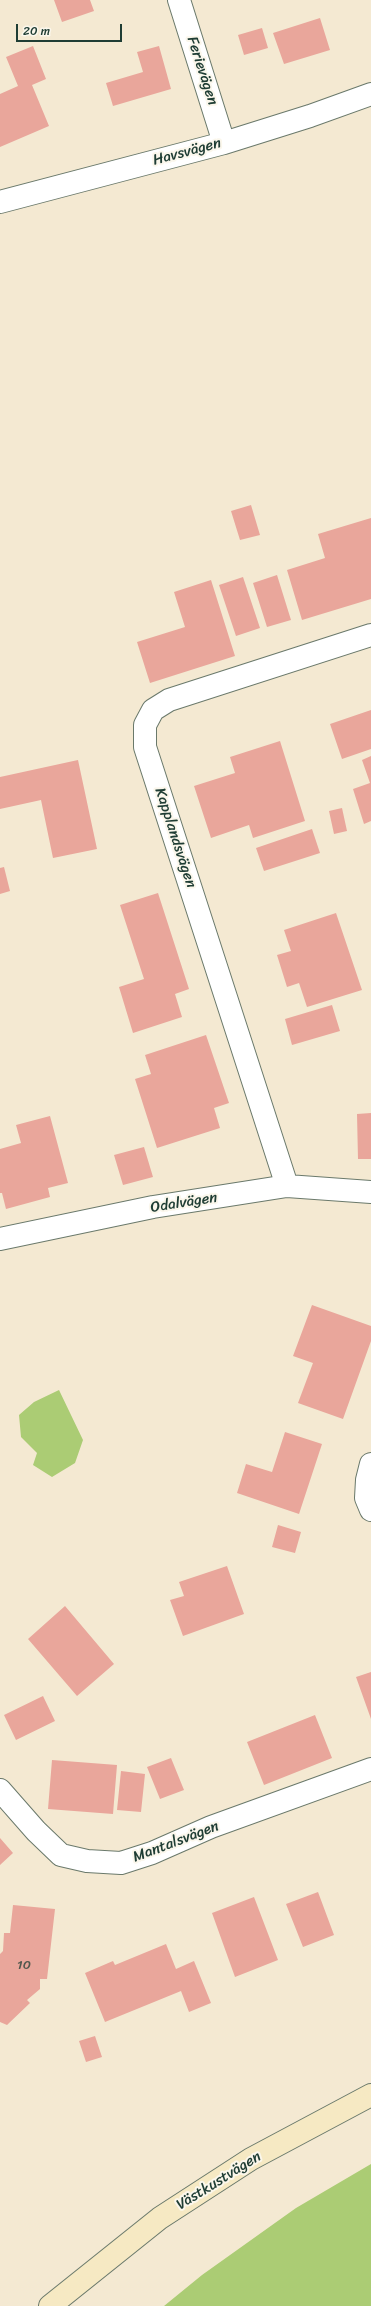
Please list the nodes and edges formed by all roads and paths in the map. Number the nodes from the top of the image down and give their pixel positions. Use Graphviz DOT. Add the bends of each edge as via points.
graph roads {
  1 [pos="179,0"];
  2 [pos="371,94"];
  3 [pos="224,143"];
  4 [pos="0,202"];
  5 [pos="371,634"];
  6 [pos="287,1186"];
  7 [pos="371,1192"];
  8 [pos="0,1239"];
  9 [pos="371,1464"];
  10 [pos="371,1510"];
  11 [pos="371,1769"];
  12 [pos="0,1790"];
  13 [pos="371,2095"];
  14 [pos="77,2283"];
  15 [pos="50,2306"];
  16 [pos="58,2306"];
  1 -- 3 [label="street, Ferievägen"];
  2 -- 3 [label="street, Havsvägen"];
  3 -- 4 [label="street, Havsvägen"];
  5 -- 6 [label="street, Kapplandsvägen" via="169,700 153,710 145,725 145,747"];
  6 -- 7 [label="street, Odalvägen"];
  6 -- 8 [label="street, Odalvägen" via="153,1207"];
  9 -- 10 [label="street" via="366,1498"];
  11 -- 12 [label="street, Mantalsvägen" via="211,1827 152,1854 121,1863 87,1861 61,1855"];
  13 -- 14 [label="street, Västkustvägen" via="238,2168 160,2218"];
  14 -- 15 [label="street, Västkustvägen"];
  14 -- 16 [label="street, Västkustvägen"];
}
